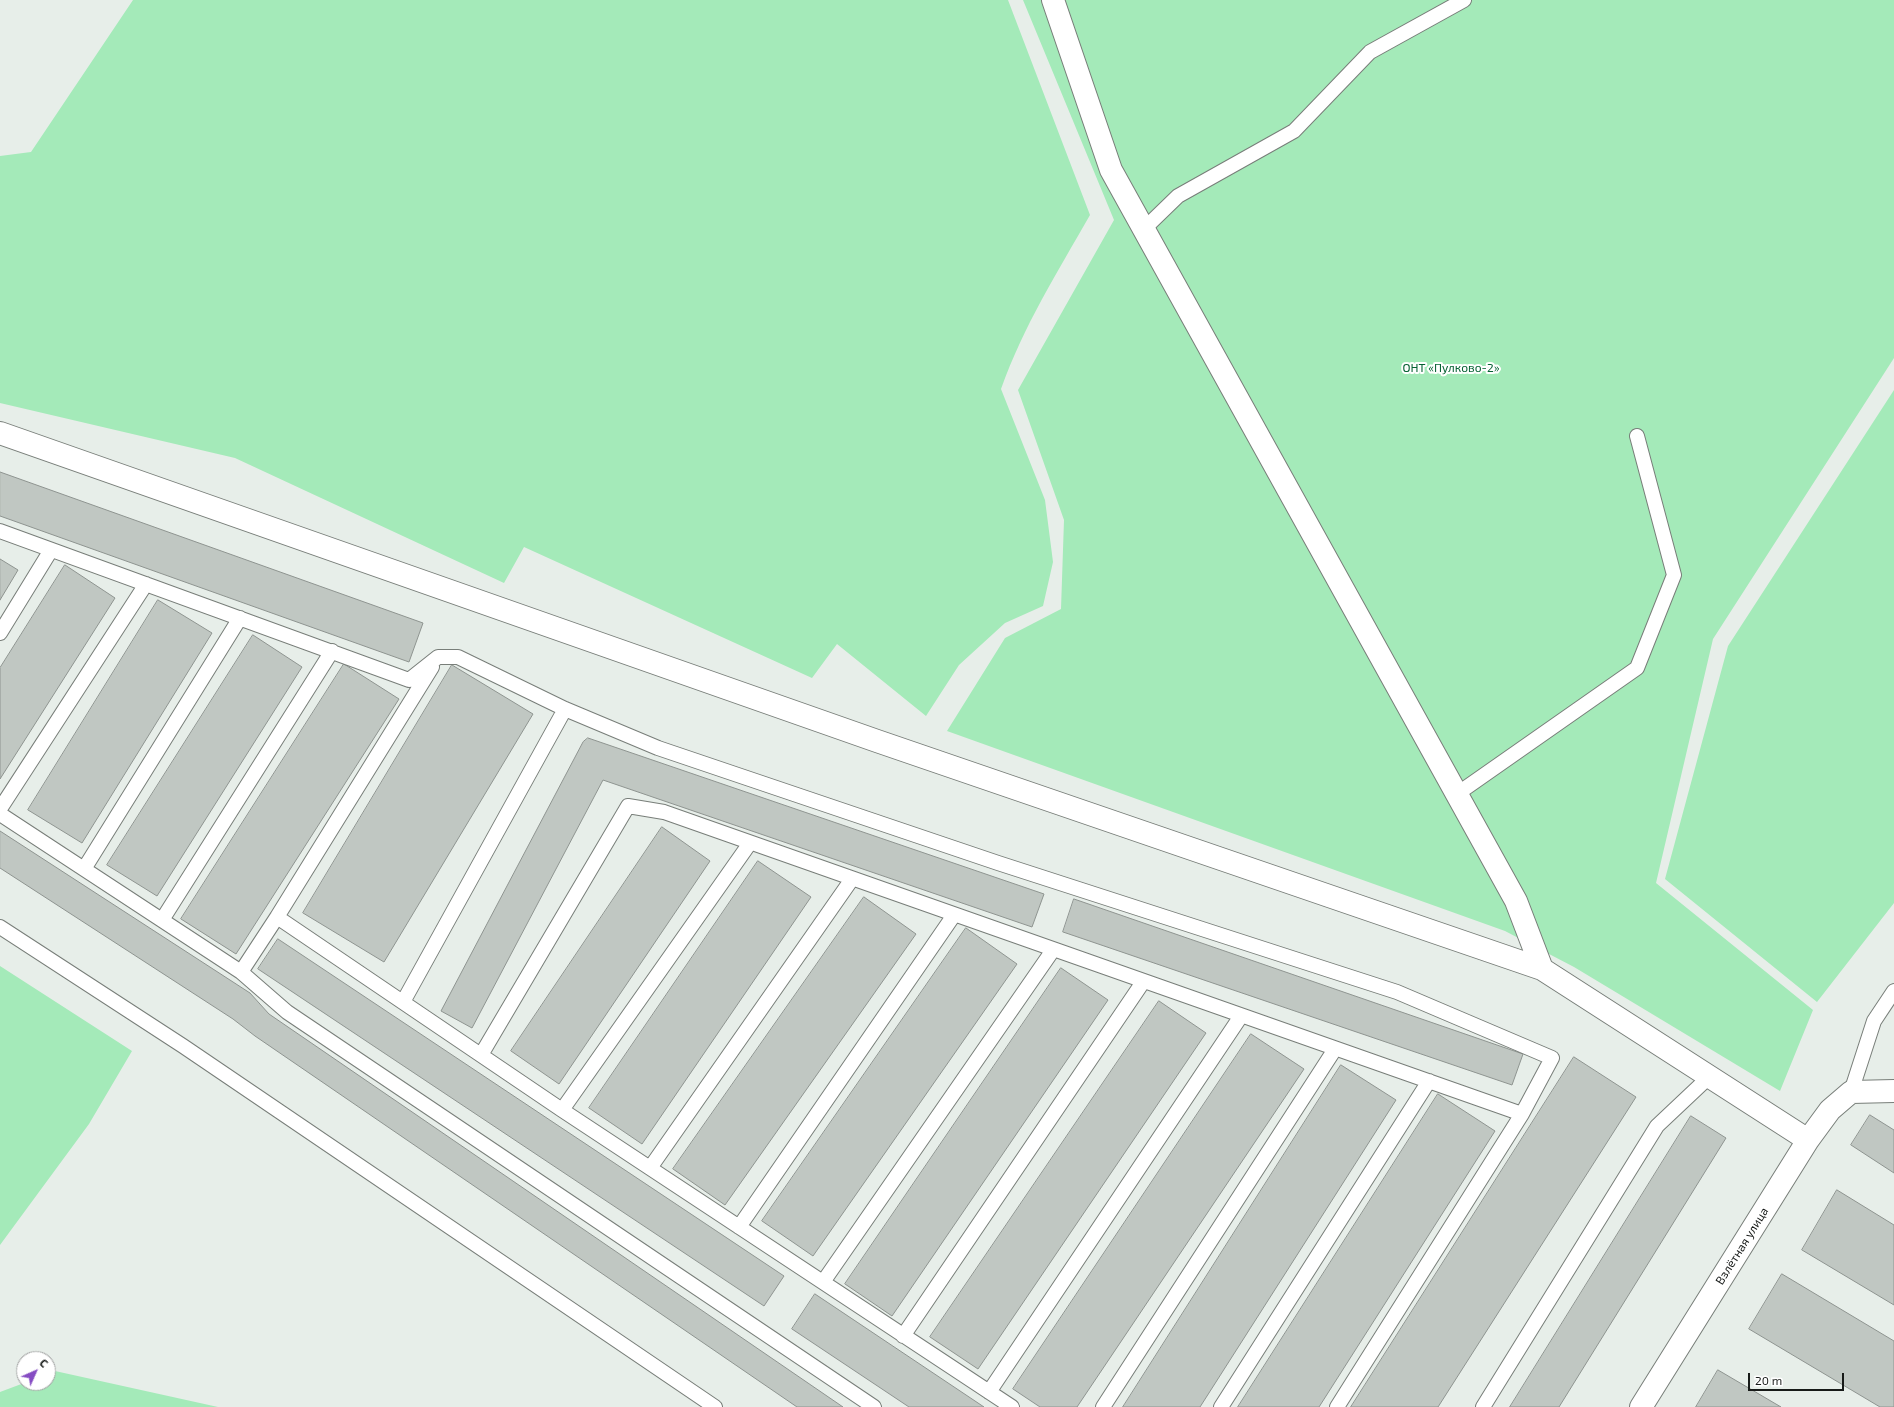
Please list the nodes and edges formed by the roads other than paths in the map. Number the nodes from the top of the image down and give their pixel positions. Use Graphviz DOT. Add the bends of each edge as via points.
graph roads {
  1 [pos="1053,0"];
  2 [pos="1464,0"];
  3 [pos="1145,228"];
  4 [pos="0,433"];
  5 [pos="1637,436"];
  6 [pos="0,531"];
  7 [pos="51,550"];
  8 [pos="146,584"];
  9 [pos="240,618"];
  10 [pos="0,633"];
  11 [pos="332,651"];
  12 [pos="438,657"];
  13 [pos="565,709"];
  14 [pos="1457,794"];
  15 [pos="0,809"];
  16 [pos="0,814"];
  17 [pos="750,843"];
  18 [pos="84,869"];
  19 [pos="852,879"];
  20 [pos="954,915"];
  21 [pos="277,917"];
  22 [pos="162,920"];
  23 [pos="0,927"];
  24 [pos="1052,950"];
  25 [pos="1542,969"];
  26 [pos="241,972"];
  27 [pos="1143,982"];
  28 [pos="1894,991"];
  29 [pos="403,1002"];
  30 [pos="1241,1016"];
  31 [pos="1335,1049"];
  32 [pos="481,1055"];
  33 [pos="1709,1077"];
  34 [pos="1429,1081"];
  35 [pos="1894,1091"];
  36 [pos="1851,1092"];
  37 [pos="562,1110"];
  38 [pos="1522,1114"];
  39 [pos="1808,1140"];
  40 [pos="650,1168"];
  41 [pos="740,1227"];
  42 [pos="823,1282"];
  43 [pos="903,1336"];
  44 [pos="989,1392"];
  45 [pos="715,1407"];
  46 [pos="874,1407"];
  47 [pos="1012,1407"];
  48 [pos="1103,1407"];
  49 [pos="1221,1407"];
  50 [pos="1337,1407"];
  51 [pos="1483,1407"];
  52 [pos="1641,1407"];
  1 -- 3 [label="street" via="1112,170"];
  2 -- 3 [label="lane" via="1370,52 1294,131 1178,196"];
  3 -- 14 [label="street"];
  4 -- 25 [label="street" via="877,741"];
  5 -- 14 [label="lane" via="1674,575 1637,668"];
  6 -- 7 [label="lane"];
  7 -- 8 [label="lane"];
  7 -- 10 [label="lane"];
  8 -- 9 [label="lane"];
  8 -- 15 [label="lane"];
  9 -- 11 [label="lane"];
  9 -- 18 [label="lane"];
  11 -- 12 [label="lane" via="409,680"];
  11 -- 22 [label="lane"];
  12 -- 13 [label="lane" via="458,657"];
  12 -- 21 [label="lane"];
  13 -- 29 [label="lane"];
  13 -- 38 [label="lane" via="665,750 998,863 1397,992 1552,1058"];
  14 -- 25 [label="street" via="1516,901"];
  16 -- 18 [label="lane"];
  17 -- 19 [label="lane"];
  17 -- 32 [label="lane" via="664,812 628,806"];
  17 -- 37 [label="lane"];
  18 -- 22 [label="lane"];
  19 -- 20 [label="lane"];
  19 -- 40 [label="lane"];
  20 -- 24 [label="lane"];
  20 -- 41 [label="lane"];
  21 -- 26 [label="lane"];
  21 -- 29 [label="lane"];
  22 -- 26 [label="lane"];
  23 -- 45 [label="lane" via="183,1046"];
  24 -- 27 [label="lane"];
  24 -- 42 [label="lane"];
  25 -- 33 [label="street"];
  26 -- 46 [label="lane" via="287,1012"];
  27 -- 30 [label="lane"];
  27 -- 43 [label="lane"];
  28 -- 36 [label="lane" via="1874,1021"];
  29 -- 32 [label="lane"];
  30 -- 31 [label="lane"];
  30 -- 44 [label="lane"];
  31 -- 34 [label="lane"];
  31 -- 48 [label="lane"];
  32 -- 37 [label="lane"];
  33 -- 39 [label="street"];
  33 -- 51 [label="lane" via="1657,1126"];
  34 -- 38 [label="lane"];
  34 -- 49 [label="lane"];
  35 -- 36 [label="street"];
  36 -- 39 [label="street, Взлётная улица" via="1830,1110"];
  37 -- 40 [label="lane"];
  38 -- 50 [label="lane"];
  39 -- 52 [label="street, Взлётная улица"];
  40 -- 41 [label="lane"];
  41 -- 42 [label="lane"];
  42 -- 43 [label="lane"];
  43 -- 44 [label="lane"];
  44 -- 47 [label="lane"];
}
